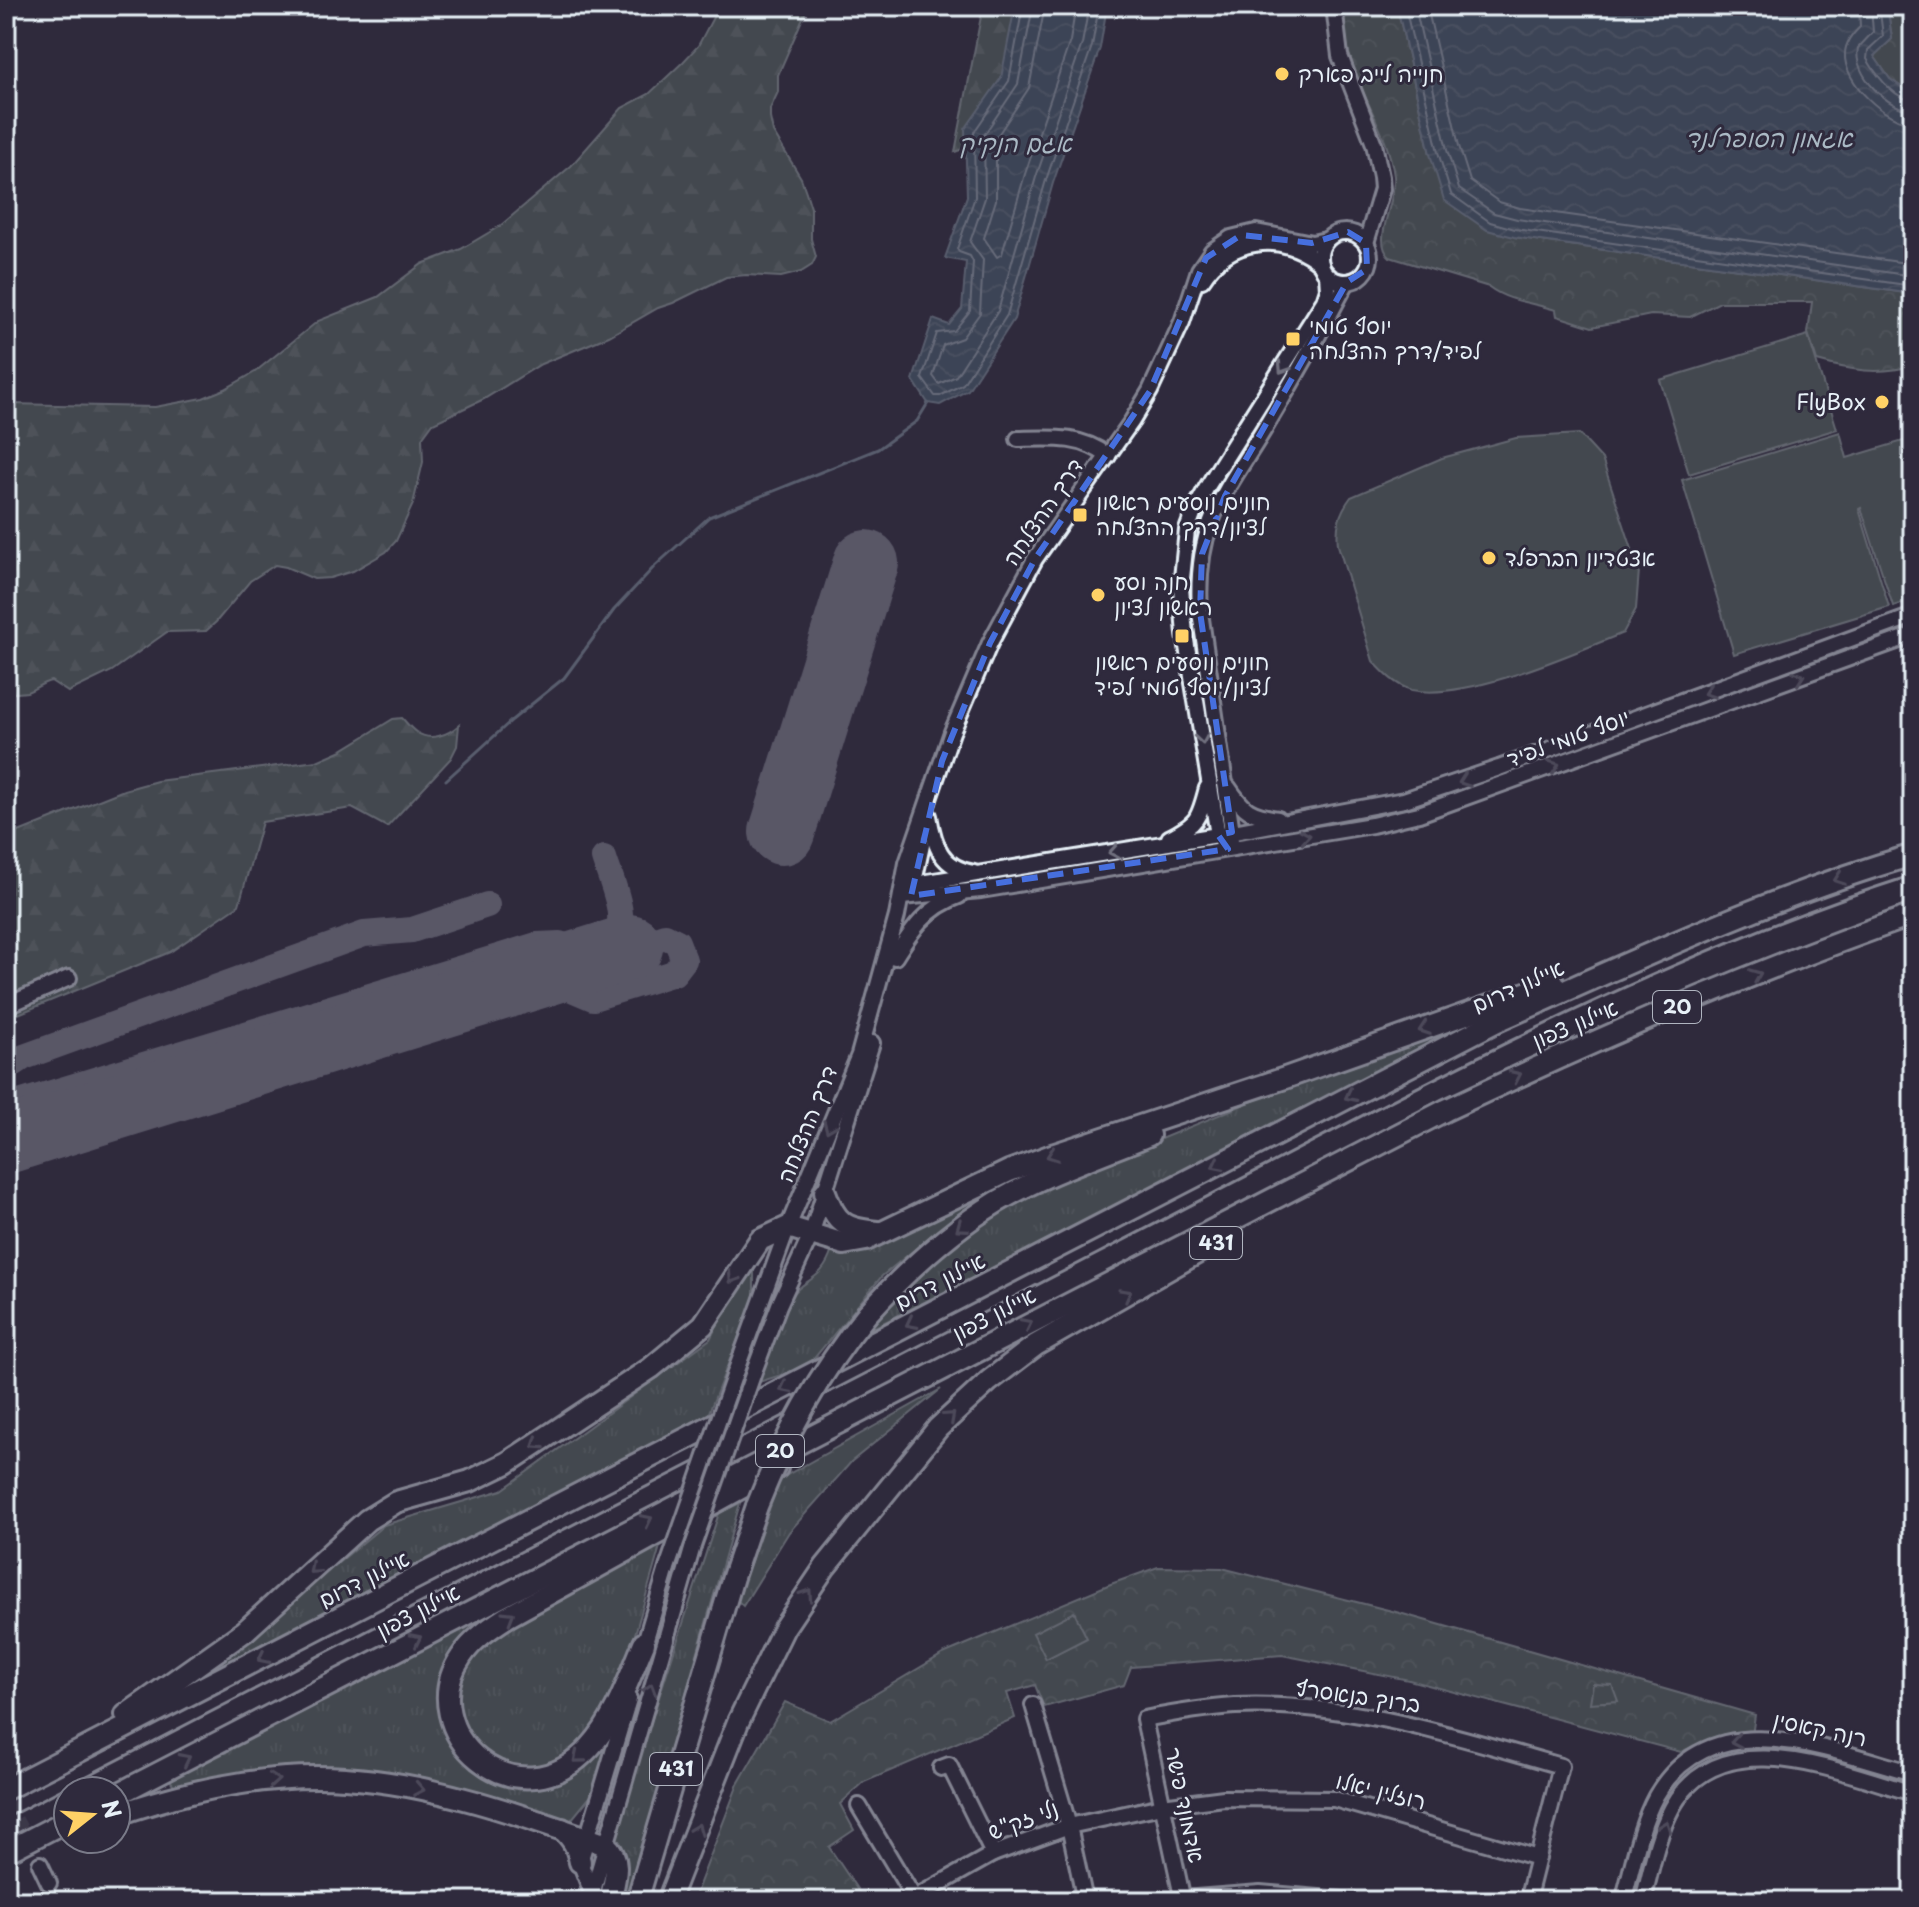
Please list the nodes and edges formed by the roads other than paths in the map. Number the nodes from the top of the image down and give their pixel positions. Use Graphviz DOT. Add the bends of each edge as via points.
graph roads {
  1 [pos="1334,6"];
  2 [pos="1379,202"];
  3 [pos="1348,232"];
  4 [pos="1326,240"];
  5 [pos="1366,243"];
  6 [pos="1324,269"];
  7 [pos="1347,282"];
  8 [pos="1193,294"];
  9 [pos="1018,439"];
  10 [pos="1108,456"];
  11 [pos="1913,616"];
  12 [pos="1913,635"];
  13 [pos="942,761"];
  14 [pos="1209,780"];
  15 [pos="1225,783"];
  16 [pos="929,816"];
  17 [pos="1291,821"];
  18 [pos="1225,834"];
  19 [pos="1157,845"];
  20 [pos="1228,849"];
  21 [pos="1913,855"];
  22 [pos="986,874"];
  23 [pos="981,890"];
  24 [pos="907,891"];
  25 [pos="1913,915"];
  26 [pos="1656,949"];
  27 [pos="895,957"];
  28 [pos="69,978"];
  29 [pos="6,1006"];
  30 [pos="1285,1078"];
  31 [pos="1446,1110"];
  32 [pos="825,1192"];
  33 [pos="788,1227"];
  34 [pos="882,1232"];
  35 [pos="811,1235"];
  36 [pos="981,1348"];
  37 [pos="644,1643"];
  38 [pos="1033,1705"];
  39 [pos="1144,1719"];
  40 [pos="55,1763"];
  41 [pos="941,1768"];
  42 [pos="1913,1773"];
  43 [pos="132,1787"];
  44 [pos="6,1789"];
  45 [pos="1913,1793"];
  46 [pos="859,1806"];
  47 [pos="1162,1806"];
  48 [pos="132,1810"];
  49 [pos="1069,1826"];
  50 [pos="52,1828"];
  51 [pos="562,1829"];
  52 [pos="52,1840"];
  53 [pos="596,1842"];
  54 [pos="6,1852"];
  55 [pos="993,1854"];
  56 [pos="1538,1858"];
  57 [pos="6,1860"];
  58 [pos="580,1862"];
  59 [pos="40,1864"];
  60 [pos="49,1883"];
  61 [pos="598,1898"];
  62 [pos="912,1899"];
  63 [pos="1183,1900"];
  64 [pos="637,1901"];
  65 [pos="668,1901"];
  66 [pos="1085,1901"];
  67 [pos="1354,1901"];
  68 [pos="1527,1901"];
  69 [pos="1623,1901"];
  70 [pos="1643,1901"];
  1 -- 2 [label="street" via="1340,56 1379,162"];
  2 -- 3 [label="street"];
  2 -- 5 [label="street"];
  3 -- 4 [label="street"];
  3 -- 5 [label="street"];
  4 -- 6 [label="street" via="1321,251"];
  4 -- 8 [label="street, דרך ההצלחה" via="1306,242 1256,232 1231,238 1206,258"];
  5 -- 7 [label="street" via="1367,269"];
  6 -- 7 [label="street"];
  6 -- 8 [label="street, דרך ההצלחה" via="1296,248 1257,242 1220,257"];
  6 -- 14 [label="street, one-way" via="1324,301 1207,487 1187,530 1181,570 1183,615"];
  7 -- 15 [label="street" via="1211,520 1202,554 1200,612"];
  8 -- 10 [label="street, דרך ההצלחה" via="1150,391"];
  9 -- 10 [label="street" via="1072,439"];
  10 -- 13 [label="street, דרך ההצלחה" via="1020,585 967,692"];
  11 -- 17 [label="street, יוסף טומי לפיד, one-way" via="1435,791"];
  20 -- 12 [label="street, יוסף טומי לפיד, one-way" via="1419,814"];
  13 -- 16 [label="street, דרך ההצלחה"];
  13 -- 24 [label="street, דרך ההצלחה" via="907,863"];
  14 -- 18 [label="street"];
  14 -- 19 [label="street" via="1198,820"];
  15 -- 17 [label="street" via="1246,811"];
  15 -- 18 [label="street"];
  16 -- 22 [label="street" via="944,861"];
  16 -- 24 [label="street, דרך ההצלחה"];
  17 -- 18 [label="street, יוסף טומי לפיד"];
  18 -- 19 [label="street, יוסף טומי לפיד"];
  18 -- 20 [label="street"];
  19 -- 22 [label="street, יוסף טומי לפיד, one-way"];
  20 -- 23 [label="street, יוסף טומי לפיד"];
  21 -- 26 [label="highway, איילון דרום / 20, one-way"];
  22 -- 24 [label="street, יוסף טומי לפיד"];
  23 -- 24 [label="street"];
  23 -- 27 [label="street" via="937,906 921,918"];
  24 -- 27 [label="street, דרך ההצלחה"];
  24 -- 33 [label="street, דרך ההצלחה, one-way" via="859,1055"];
  31 -- 25 [label="highway, איילון צפון / 20, one-way" via="1571,1051"];
  26 -- 30 [label="highway, one-way"];
  26 -- 40 [label="highway, איילון דרום / 20, one-way" via="1415,1062"];
  27 -- 32 [label="street, דרך ההצלחה" via="868,1062"];
  28 -- 29 [label="street"];
  30 -- 34 [label="highway, one-way" via="1009,1171"];
  30 -- 64 [label="highway, 431, one-way, bridge" via="997,1203 931,1251 867,1314 793,1423 757,1506"];
  36 -- 31 [label="highway, איילון צפון / 20, one-way"];
  65 -- 31 [label="highway, 431, one-way" via="738,1722 784,1628 825,1567 938,1428 1036,1345"];
  32 -- 34 [label="highway" via="833,1215 852,1230"];
  32 -- 35 [label="street, דרך ההצלחה"];
  33 -- 35 [label="highway"];
  33 -- 37 [label="street, דרך ההצלחה, bridge"];
  33 -- 40 [label="highway, one-way" via="760,1240 703,1325 651,1368 507,1463 470,1481 396,1502 367,1520 221,1649"];
  34 -- 35 [label="highway" via="844,1244"];
  53 -- 35 [label="street, דרך ההצלחה, one-way, bridge" via="755,1369"];
  37 -- 36 [label="highway, one-way" via="598,1737 559,1772 531,1779 493,1769 475,1757 454,1727 448,1695 451,1676 470,1645 493,1626 931,1382"];
  43 -- 36 [label="highway, איילון צפון / 20, one-way"];
  37 -- 53 [label="street, דרך ההצלחה"];
  38 -- 49 [label="street"];
  39 -- 47 [label="street, אדמונד פישר"];
  39 -- 56 [label="street, ברוך בנאסרף" via="1238,1706 1331,1710 1441,1731 1561,1766"];
  40 -- 44 [label="highway, איילון דרום / 20"];
  41 -- 55 [label="street" via="949,1765"];
  42 -- 69 [label="street, רנה קאסין, one-way" via="1778,1740 1714,1746 1683,1765 1657,1795"];
  70 -- 45 [label="street, רנה קאסין, one-way" via="1673,1805 1696,1779 1720,1764 1776,1759"];
  46 -- 62 [label="street"];
  47 -- 49 [label="street, נלי זק\"ש"];
  47 -- 56 [label="street, רוזלין יאלו" via="1224,1798 1334,1799"];
  47 -- 63 [label="street, אדמונד פישר"];
  48 -- 51 [label="highway, one-way" via="252,1782 342,1778 451,1796"];
  49 -- 55 [label="street, נלי זק\"ש"];
  49 -- 66 [label="street"];
  50 -- 54 [label="highway"];
  51 -- 53 [label="highway"];
  51 -- 58 [label="highway" via="577,1847"];
  52 -- 57 [label="highway"];
  53 -- 58 [label="street"];
  53 -- 61 [label="highway" via="612,1851 617,1862"];
  55 -- 62 [label="street, נלי זק\"ש"];
  56 -- 68 [label="street"];
  58 -- 61 [label="street"];
  59 -- 60 [label="street"];
  63 -- 67 [label="street" via="1260,1893"];
}
